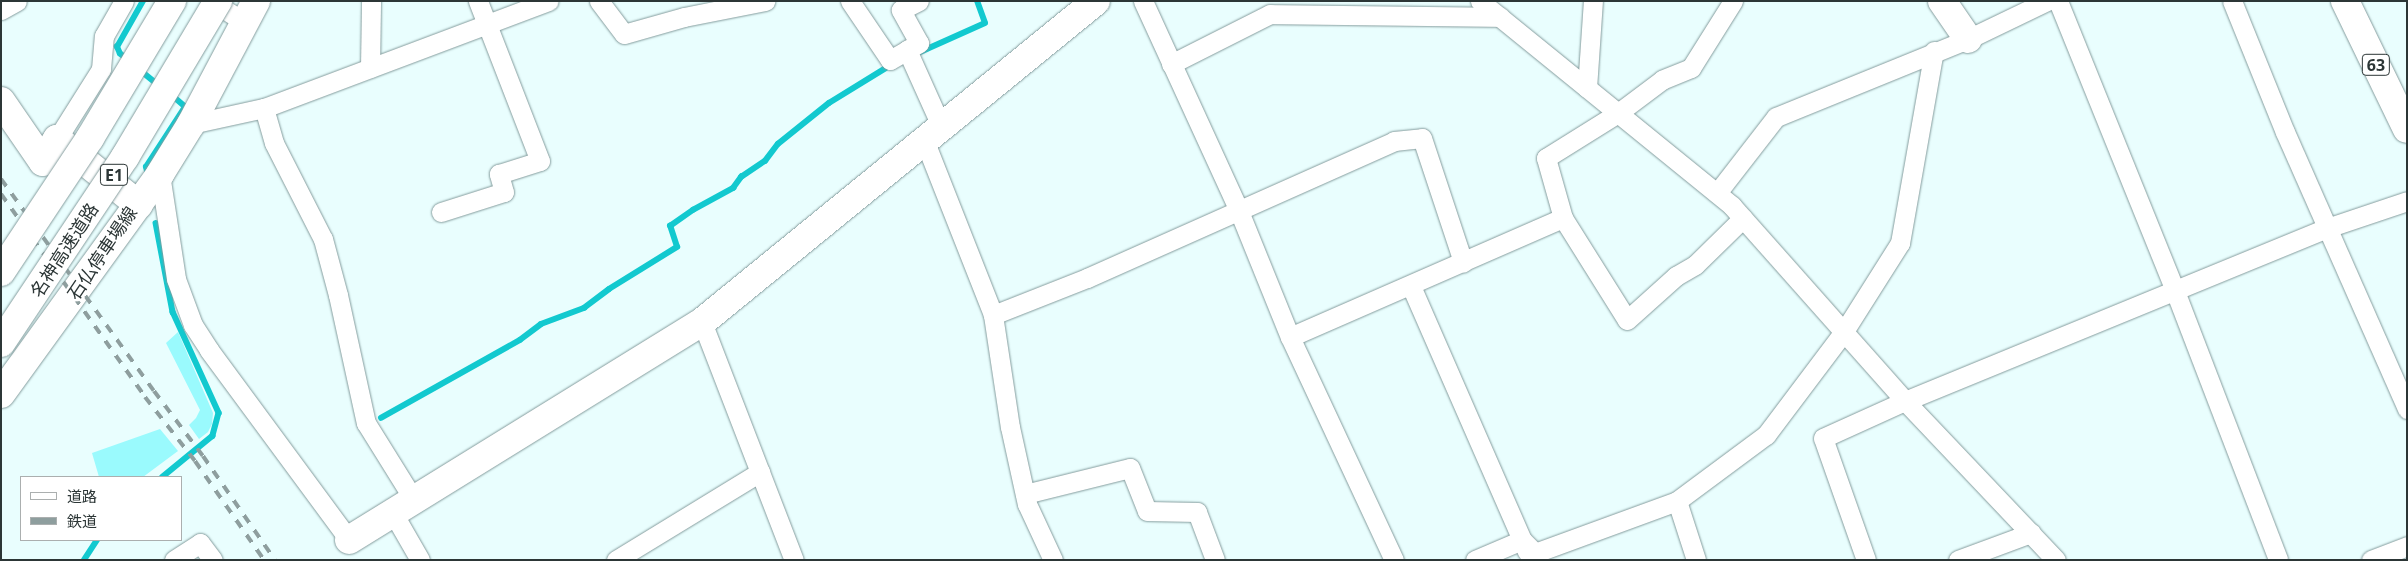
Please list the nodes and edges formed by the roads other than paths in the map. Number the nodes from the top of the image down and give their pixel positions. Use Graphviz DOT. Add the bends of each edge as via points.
graph roads {
  1 [pos="17,1"];
  2 [pos="105,1"];
  3 [pos="124,1"];
  4 [pos="172,1"];
  5 [pos="211,1"];
  6 [pos="218,1"];
  7 [pos="371,1"];
  8 [pos="478,1"];
  9 [pos="549,1"];
  10 [pos="599,1"];
  11 [pos="765,1"];
  12 [pos="850,1"];
  13 [pos="920,1"];
  14 [pos="1096,1"];
  15 [pos="1143,1"];
  16 [pos="1480,1"];
  17 [pos="1593,1"];
  18 [pos="1732,1"];
  19 [pos="1942,1"];
  20 [pos="2048,1"];
  21 [pos="2058,1"];
  22 [pos="2232,1"];
  23 [pos="2345,1"];
  24 [pos="1,10"];
  25 [pos="251,12"];
  26 [pos="114,18"];
  27 [pos="1500,18"];
  28 [pos="487,25"];
  29 [pos="1968,39"];
  30 [pos="907,50"];
  31 [pos="1934,51"];
  32 [pos="1171,64"];
  33 [pos="370,68"];
  34 [pos="1587,88"];
  35 [pos="1,101"];
  36 [pos="264,108"];
  37 [pos="1618,113"];
  38 [pos="191,124"];
  39 [pos="2407,129"];
  40 [pos="933,135"];
  41 [pos="58,139"];
  42 [pos="160,174"];
  43 [pos="1717,193"];
  44 [pos="2407,201"];
  45 [pos="139,204"];
  46 [pos="1238,211"];
  47 [pos="441,212"];
  48 [pos="1563,218"];
  49 [pos="1743,218"];
  50 [pos="2327,228"];
  51 [pos="1463,262"];
  52 [pos="1,272"];
  53 [pos="1411,286"];
  54 [pos="2175,291"];
  55 [pos="993,315"];
  56 [pos="702,322"];
  57 [pos="1844,333"];
  58 [pos="1290,337"];
  59 [pos="1,344"];
  60 [pos="1,394"];
  61 [pos="1905,401"];
  62 [pos="2407,409"];
  63 [pos="760,472"];
  64 [pos="1025,494"];
  65 [pos="1677,501"];
  66 [pos="404,507"];
  67 [pos="2031,533"];
  68 [pos="349,540"];
  69 [pos="1522,540"];
  70 [pos="2407,546"];
  71 [pos="174,560"];
  72 [pos="213,560"];
  73 [pos="420,560"];
  74 [pos="616,560"];
  75 [pos="794,560"];
  76 [pos="1053,560"];
  77 [pos="1216,560"];
  78 [pos="1394,560"];
  79 [pos="1475,560"];
  80 [pos="1530,560"];
  81 [pos="1696,560"];
  82 [pos="1866,560"];
  83 [pos="1958,560"];
  84 [pos="2056,560"];
  85 [pos="2278,560"];
  86 [pos="2371,560"];
  1 -- 24 [label="street"];
  2 -- 26 [label="street"];
  3 -- 26 [label="street"];
  4 -- 52 [label="main road, E1, bridge" via="90,138"];
  5 -- 25 [label="street"];
  6 -- 59 [label="main road, 名神高速道路 / E1, bridge" via="125,157"];
  7 -- 33 [label="street"];
  8 -- 28 [label="street"];
  9 -- 28 [label="street"];
  10 -- 11 [label="street" via="624,34 684,17"];
  12 -- 30 [label="street" via="890,60"];
  13 -- 30 [label="street" via="901,10 919,43"];
  14 -- 40 [label="main road"];
  15 -- 32 [label="street"];
  16 -- 27 [label="street"];
  17 -- 34 [label="street"];
  18 -- 37 [label="street" via="1691,68 1662,80"];
  19 -- 29 [label="main road"];
  20 -- 29 [label="street"];
  21 -- 54 [label="street"];
  22 -- 50 [label="street"];
  23 -- 39 [label="main road, 63"];
  25 -- 38 [label="main road"];
  26 -- 41 [label="street" via="104,36 101,69"];
  27 -- 32 [label="street" via="1270,14"];
  27 -- 34 [label="street"];
  28 -- 33 [label="street"];
  28 -- 47 [label="street" via="540,161 499,174 504,192"];
  29 -- 31 [label="street"];
  30 -- 40 [label="street"];
  31 -- 43 [label="street" via="1776,117"];
  31 -- 57 [label="street" via="1900,243"];
  32 -- 46 [label="street"];
  33 -- 36 [label="street"];
  34 -- 37 [label="street"];
  35 -- 41 [label="main road" via="43,162"];
  36 -- 38 [label="street"];
  36 -- 66 [label="street" via="274,142 322,239 338,295 366,423"];
  37 -- 43 [label="street"];
  37 -- 48 [label="street" via="1546,158"];
  38 -- 42 [label="main road"];
  40 -- 55 [label="street"];
  40 -- 56 [label="main road"];
  41 -- 45 [label="main road, 石仏停車場線"];
  42 -- 45 [label="main road"];
  42 -- 68 [label="street" via="176,278 193,324 219,365"];
  43 -- 49 [label="street"];
  44 -- 50 [label="street"];
  45 -- 60 [label="main road, 石仏停車場線"];
  46 -- 51 [label="street" via="1394,141 1422,138"];
  46 -- 55 [label="street" via="1087,278"];
  46 -- 58 [label="street"];
  48 -- 49 [label="street" via="1627,320 1676,276 1695,265"];
  48 -- 51 [label="street"];
  49 -- 57 [label="street"];
  50 -- 54 [label="street"];
  50 -- 62 [label="street"];
  51 -- 53 [label="street"];
  53 -- 58 [label="street"];
  53 -- 69 [label="street"];
  54 -- 61 [label="street"];
  54 -- 85 [label="street"];
  55 -- 64 [label="street" via="1010,426"];
  56 -- 63 [label="street"];
  56 -- 66 [label="main road"];
  57 -- 61 [label="street"];
  57 -- 65 [label="street" via="1766,435"];
  58 -- 78 [label="street"];
  61 -- 67 [label="street"];
  61 -- 82 [label="street" via="1823,438"];
  63 -- 74 [label="street"];
  63 -- 75 [label="street"];
  64 -- 76 [label="street"];
  64 -- 77 [label="street" via="1130,468 1147,511 1197,512"];
  65 -- 69 [label="street" via="1535,553"];
  65 -- 81 [label="street"];
  66 -- 68 [label="main road"];
  66 -- 73 [label="street"];
  67 -- 83 [label="street"];
  67 -- 84 [label="street"];
  69 -- 79 [label="street"];
  69 -- 80 [label="street"];
  70 -- 86 [label="street"];
  71 -- 72 [label="street" via="200,543"];
}
